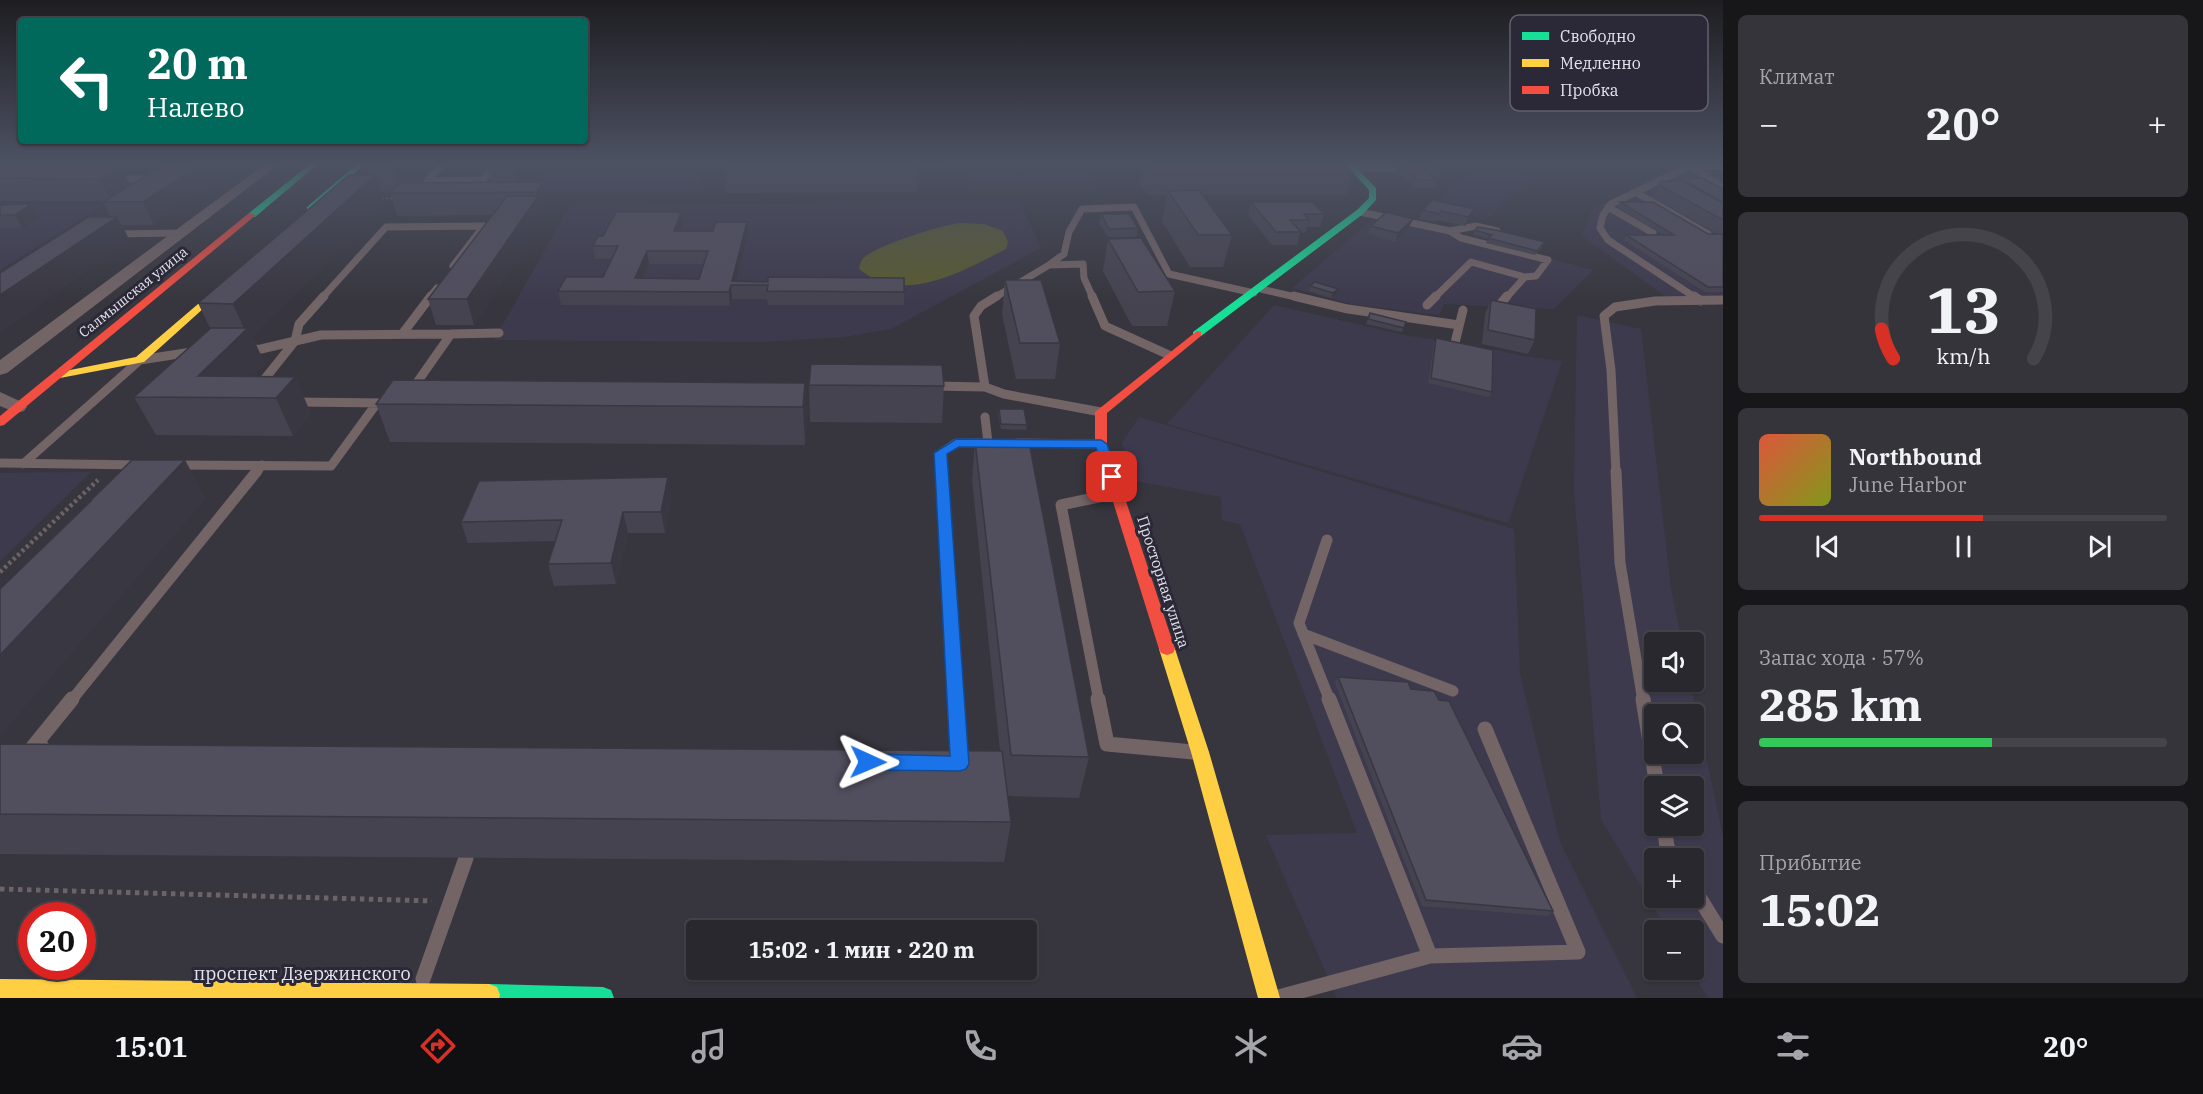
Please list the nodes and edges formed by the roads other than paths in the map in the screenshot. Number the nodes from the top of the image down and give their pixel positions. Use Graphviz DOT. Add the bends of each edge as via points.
graph roads {
  1 [pos="210,211"];
  2 [pos="257,211"];
  3 [pos="308,211"];
  4 [pos="1081,211"];
  5 [pos="1136,211"];
  6 [pos="1607,211"];
  7 [pos="1614,211"];
  8 [pos="1667,211"];
  9 [pos="1360,212"];
  10 [pos="303,215"];
  11 [pos="1450,231"];
  12 [pos="180,233"];
  13 [pos="1505,233"];
  14 [pos="102,234"];
  15 [pos="1653,234"];
  16 [pos="1708,234"];
  17 [pos="1049,265"];
  18 [pos="243,268"];
  19 [pos="450,271"];
  20 [pos="1525,277"];
  21 [pos="443,280"];
  22 [pos="1258,291"];
  23 [pos="1723,300"];
  24 [pos="1701,301"];
  25 [pos="1502,302"];
  26 [pos="1427,305"];
  27 [pos="1463,310"];
  28 [pos="1459,326"];
  29 [pos="402,333"];
  30 [pos="499,333"];
  31 [pos="451,334"];
  32 [pos="295,341"];
  33 [pos="1454,347"];
  34 [pos="229,350"];
  35 [pos="207,351"];
  36 [pos="1170,355"];
  37 [pos="140,360"];
  38 [pos="1,367"];
  39 [pos="57,375"];
  40 [pos="915,386"];
  41 [pos="985,387"];
  42 [pos="253,393"];
  43 [pos="282,402"];
  44 [pos="9,403"];
  45 [pos="376,403"];
  46 [pos="1101,412"];
  47 [pos="985,417"];
  48 [pos="0,422"];
  49 [pos="988,443"];
  50 [pos="1101,444"];
  51 [pos="0,464"];
  52 [pos="22,464"];
  53 [pos="148,465"];
  54 [pos="159,465"];
  55 [pos="262,465"];
  56 [pos="1117,494"];
  57 [pos="1327,540"];
  58 [pos="1303,634"];
  59 [pos="1453,691"];
  60 [pos="1485,729"];
  61 [pos="57,747"];
  62 [pos="1200,752"];
  63 [pos="948,763"];
  64 [pos="1655,776"];
  65 [pos="466,858"];
  66 [pos="1704,905"];
  67 [pos="1723,936"];
  68 [pos="1430,956"];
  69 [pos="0,990"];
  70 [pos="419,993"];
  71 [pos="603,998"];
  72 [pos="1269,998"];
  73 [pos="1275,998"];
  1 -- 12 [label="street"];
  2 -- 39 [label="street, Салмышская улица"];
  3 -- 10 [label="street"];
  4 -- 17 [label="lane" via="1069,232 1064,254"];
  5 -- 22 [label="lane" via="1169,274"];
  6 -- 24 [label="lane" via="1600,228 1608,240"];
  7 -- 15 [label="lane"];
  8 -- 16 [label="lane"];
  9 -- 11 [label="lane"];
  9 -- 22 [label="street"];
  11 -- 13 [label="lane" via="1476,226"];
  11 -- 20 [label="lane" via="1461,238 1548,260 1536,276"];
  12 -- 14 [label="lane"];
  12 -- 38 [label="street"];
  17 -- 36 [label="lane" via="1083,264 1084,278 1105,326"];
  17 -- 41 [label="lane" via="981,306 974,316"];
  18 -- 37 [label="street"];
  19 -- 32 [label="lane" via="484,226 386,227 300,324"];
  20 -- 25 [label="lane"];
  20 -- 26 [label="lane" via="1471,262"];
  21 -- 29 [label="lane"];
  22 -- 28 [label="lane"];
  22 -- 36 [label="street"];
  23 -- 24 [label="lane"];
  24 -- 64 [label="lane" via="1615,307 1604,316 1611,370 1620,563"];
  27 -- 28 [label="lane"];
  28 -- 33 [label="lane"];
  29 -- 31 [label="lane"];
  29 -- 32 [label="lane" via="321,335"];
  30 -- 31 [label="lane"];
  31 -- 45 [label="lane" via="403,403"];
  32 -- 34 [label="lane" via="261,349"];
  32 -- 42 [label="lane"];
  35 -- 37 [label="lane"];
  36 -- 46 [label="street"];
  37 -- 39 [label="street"];
  37 -- 52 [label="lane"];
  39 -- 44 [label="street, Салмышская улица"];
  40 -- 41 [label="lane"];
  41 -- 46 [label="lane"];
  43 -- 45 [label="lane"];
  44 -- 48 [label="street, Салмышская улица"];
  45 -- 55 [label="lane" via="331,466"];
  46 -- 50 [label="street, Просторная улица"];
  47 -- 49 [label="lane"];
  49 -- 50 [label="lane"];
  49 -- 63 [label="lane" via="956,443 941,453 960,764"];
  50 -- 56 [label="street, Просторная улица"];
  51 -- 52 [label="lane"];
  52 -- 53 [label="lane"];
  54 -- 55 [label="lane"];
  55 -- 61 [label="lane" via="33,747"];
  56 -- 62 [label="street, Просторная улица"];
  56 -- 62 [label="lane" via="1061,505 1107,744"];
  57 -- 58 [label="lane" via="1299,623"];
  58 -- 59 [label="lane"];
  58 -- 68 [label="lane"];
  60 -- 68 [label="lane" via="1578,952"];
  62 -- 72 [label="street, Просторная улица"];
  65 -- 70 [label="lane"];
  66 -- 67 [label="lane"];
  68 -- 73 [label="lane"];
  69 -- 70 [label="street, проспект Дзержинского"];
  70 -- 71 [label="street, проспект Дзержинского"];
}
